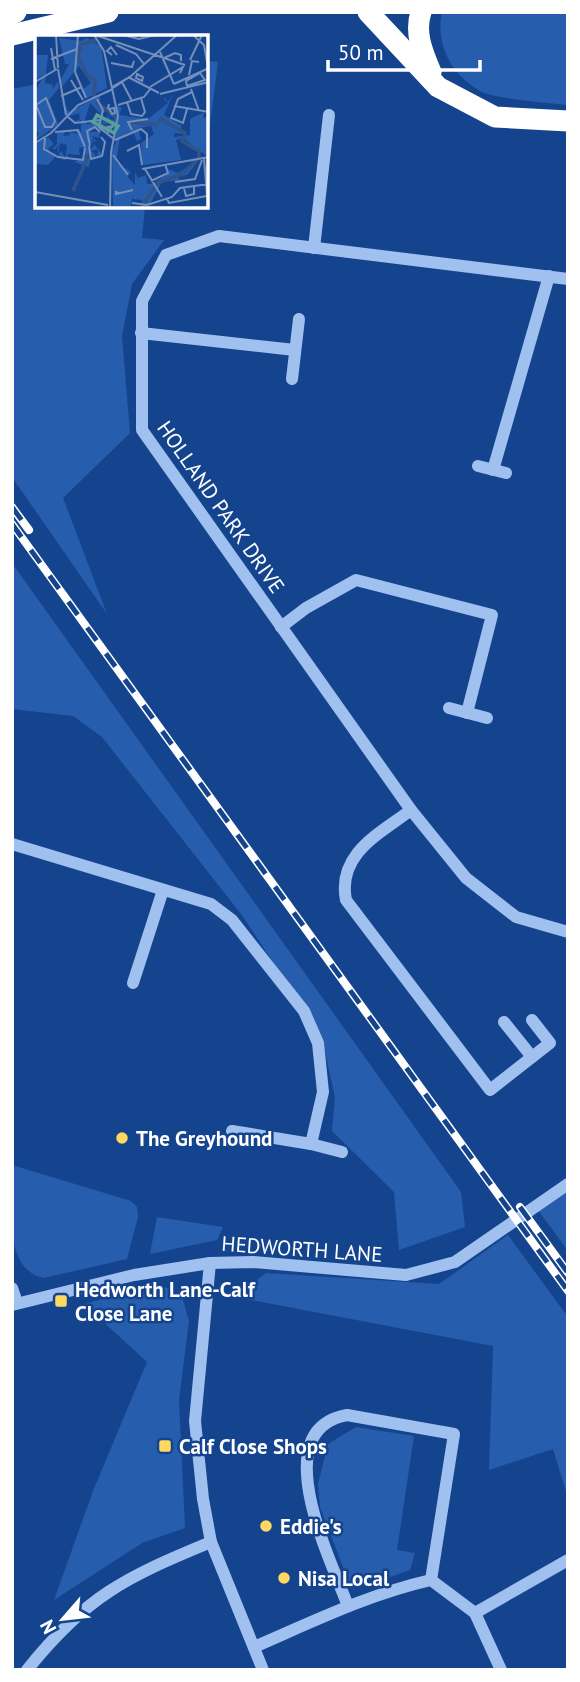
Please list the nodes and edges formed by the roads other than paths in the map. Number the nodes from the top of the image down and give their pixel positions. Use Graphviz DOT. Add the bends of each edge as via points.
graph roads {
  1 [pos="108,12"];
  2 [pos="368,12"];
  3 [pos="421,12"];
  4 [pos="12,35"];
  5 [pos="438,87"];
  6 [pos="329,115"];
  7 [pos="568,121"];
  8 [pos="314,248"];
  9 [pos="549,276"];
  10 [pos="568,279"];
  11 [pos="299,319"];
  12 [pos="141,333"];
  13 [pos="295,350"];
  14 [pos="292,379"];
  15 [pos="478,466"];
  16 [pos="281,627"];
  17 [pos="449,708"];
  18 [pos="467,713"];
  19 [pos="488,718"];
  20 [pos="411,810"];
  21 [pos="12,844"];
  22 [pos="163,890"];
  23 [pos="568,932"];
  24 [pos="133,983"];
  25 [pos="532,1020"];
  26 [pos="504,1022"];
  27 [pos="532,1057"];
  28 [pos="232,1131"];
  29 [pos="311,1144"];
  30 [pos="342,1152"];
  31 [pos="568,1184"];
  32 [pos="209,1262"];
  33 [pos="12,1287"];
  34 [pos="15,1304"];
  35 [pos="211,1542"];
  36 [pos="568,1560"];
  37 [pos="431,1580"];
  38 [pos="348,1606"];
  39 [pos="475,1613"];
  40 [pos="254,1647"];
  41 [pos="27,1670"];
  42 [pos="263,1670"];
  43 [pos="500,1670"];
  1 -- 4 [label="highway"];
  2 -- 5 [label="highway"];
  3 -- 5 [label="highway" via="421,50"];
  5 -- 7 [label="highway" via="495,117"];
  6 -- 8 [label="street"];
  8 -- 9 [label="street, HOLLAND PARK DRIVE"];
  8 -- 12 [label="street, HOLLAND PARK DRIVE" via="219,236 166,255 142,301"];
  9 -- 10 [label="street, HOLLAND PARK DRIVE"];
  9 -- 15 [label="street" via="499,472"];
  11 -- 13 [label="street"];
  12 -- 13 [label="street"];
  12 -- 16 [label="street, HOLLAND PARK DRIVE" via="142,430"];
  13 -- 14 [label="street"];
  16 -- 18 [label="street" via="356,580 492,615"];
  16 -- 20 [label="street, HOLLAND PARK DRIVE"];
  17 -- 18 [label="street"];
  18 -- 19 [label="street"];
  20 -- 23 [label="street, HOLLAND PARK DRIVE" via="466,878 516,917"];
  20 -- 27 [label="street" via="349,861 343,884 346,900 490,1090"];
  21 -- 22 [label="street"];
  22 -- 24 [label="street"];
  22 -- 29 [label="street" via="211,904 232,920 304,1011 318,1043 323,1092"];
  25 -- 27 [label="street" via="550,1043"];
  26 -- 27 [label="street"];
  28 -- 29 [label="street"];
  29 -- 30 [label="street"];
  31 -- 32 [label="street, HEDWORTH LANE" via="455,1262 406,1275"];
  32 -- 34 [label="street, HEDWORTH LANE"];
  32 -- 35 [label="street" via="195,1421"];
  33 -- 34 [label="street"];
  35 -- 40 [label="street"];
  35 -- 41 [label="street" via="144,1569 97,1596 57,1631"];
  36 -- 39 [label="street"];
  37 -- 38 [label="street"];
  37 -- 38 [label="street" via="454,1434 347,1415 332,1418 312,1439 306,1483 309,1503"];
  37 -- 39 [label="street"];
  38 -- 40 [label="street"];
  39 -- 43 [label="street"];
  40 -- 42 [label="street"];
}
